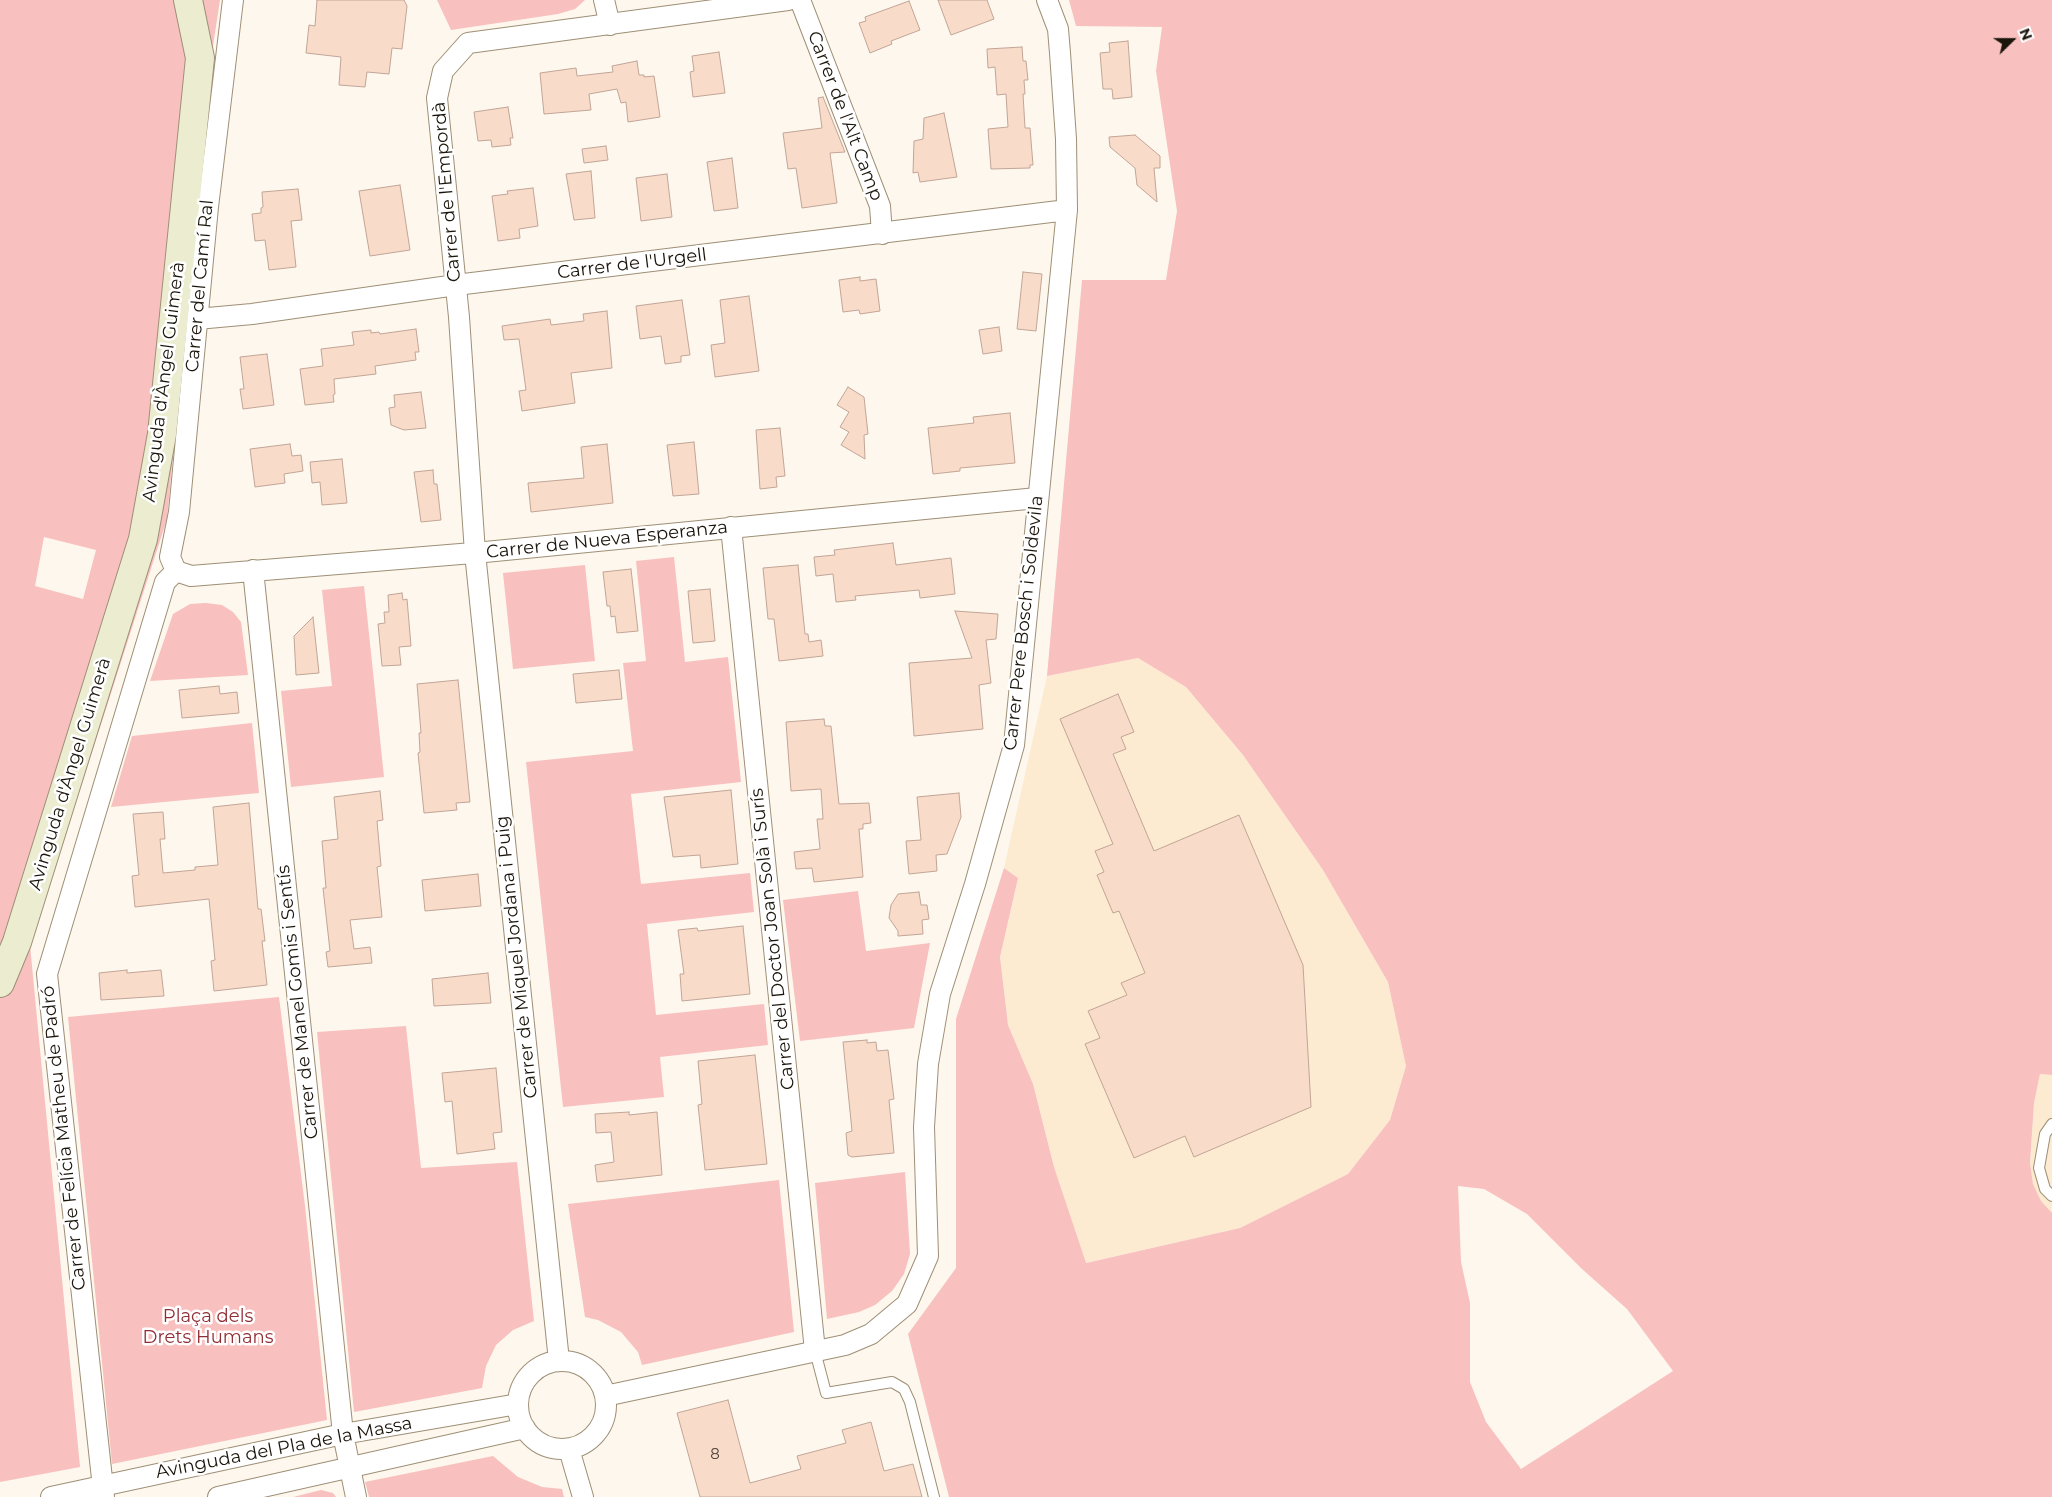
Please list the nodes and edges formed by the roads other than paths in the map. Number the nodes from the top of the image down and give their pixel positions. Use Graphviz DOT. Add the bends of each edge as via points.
graph roads {
  1 [pos="188,0"];
  2 [pos="232,0"];
  3 [pos="604,0"];
  4 [pos="788,0"];
  5 [pos="800,0"];
  6 [pos="1047,0"];
  7 [pos="610,25"];
  8 [pos="1067,210"];
  9 [pos="882,234"];
  10 [pos="456,285"];
  11 [pos="197,319"];
  12 [pos="1037,498"];
  13 [pos="731,527"];
  14 [pos="476,553"];
  15 [pos="253,570"];
  16 [pos="176,571"];
  17 [pos="0,983"];
  18 [pos="2052,1124"];
  19 [pos="2052,1196"];
  20 [pos="816,1352"];
  21 [pos="559,1361"];
  22 [pos="605,1396"];
  23 [pos="518,1404"];
  24 [pos="525,1428"];
  25 [pos="342,1434"];
  26 [pos="569,1449"];
  27 [pos="348,1467"];
  28 [pos="103,1491"];
  29 [pos="51,1497"];
  30 [pos="218,1497"];
  31 [pos="356,1497"];
  32 [pos="583,1497"];
  33 [pos="934,1497"];
  1 -- 17 [label="street, Avinguda d'Àngel Guimerà" via="200,58 162,434 143,539 17,942"];
  2 -- 11 [label="street, Carrer del Camí Ral"];
  3 -- 7 [label="street"];
  4 -- 7 [label="street, Carrer de l'Empordà"];
  5 -- 9 [label="street, Carrer de l'Alt Camp" via="880,206"];
  6 -- 8 [label="street, Carrer Pere Bosch i Soldevila" via="1058,29 1066,139"];
  7 -- 10 [label="street, Carrer de l'Empordà" via="468,43 443,71 437,98"];
  8 -- 9 [label="street, Carrer de l'Urgell"];
  8 -- 12 [label="street, Carrer Pere Bosch i Soldevila"];
  9 -- 10 [label="street, Carrer de l'Urgell"];
  10 -- 11 [label="street, Carrer de l'Urgell"];
  10 -- 14 [label="street, Carrer de l'Empordà"];
  11 -- 16 [label="street, Carrer del Camí Ral" via="179,512 170,557"];
  12 -- 13 [label="street, Carrer de Nueva Esperanza"];
  12 -- 20 [label="street, Carrer Pere Bosch i Soldevila" via="1014,745 940,994 928,1064 924,1127 928,1256 907,1304 871,1334"];
  13 -- 14 [label="street, Carrer de Nueva Esperanza"];
  13 -- 20 [label="street, Carrer del Doctor Joan Solà i Surís"];
  14 -- 15 [label="street, Carrer de Nueva Esperanza"];
  14 -- 21 [label="street, Carrer de Miquel Jordana i Puig"];
  15 -- 16 [label="street, Carrer de Nueva Esperanza" via="191,576"];
  15 -- 25 [label="street, Carrer de Manel Gomis i Sentís"];
  16 -- 28 [label="street, Carrer de Felícia Matheu de Padró" via="165,582 46,974"];
  18 -- 19 [label="lane" via="2045,1134 2039,1168 2045,1188"];
  20 -- 22 [label="street"];
  20 -- 33 [label="lane" via="826,1393 892,1382 904,1389"];
  21 -- 22 [label="street" via="575,1363 589,1370"];
  21 -- 23 [label="street" via="530,1374"];
  22 -- 26 [label="street" via="605,1414 598,1430 586,1442"];
  23 -- 24 [label="street"];
  23 -- 25 [label="street, Avinguda del Pla de la Massa"];
  24 -- 26 [label="street" via="544,1445"];
  24 -- 27 [label="street, Avinguda del Pla de la Massa"];
  25 -- 27 [label="street, Carrer de Manel Gomis i Sentís"];
  25 -- 28 [label="street, Avinguda del Pla de la Massa"];
  26 -- 32 [label="street"];
  27 -- 30 [label="street, Avinguda del Pla de la Massa"];
  27 -- 31 [label="street, Carrer de Manel Gomis i Sentís"];
  28 -- 29 [label="street, Avinguda del Pla de la Massa"];
}
